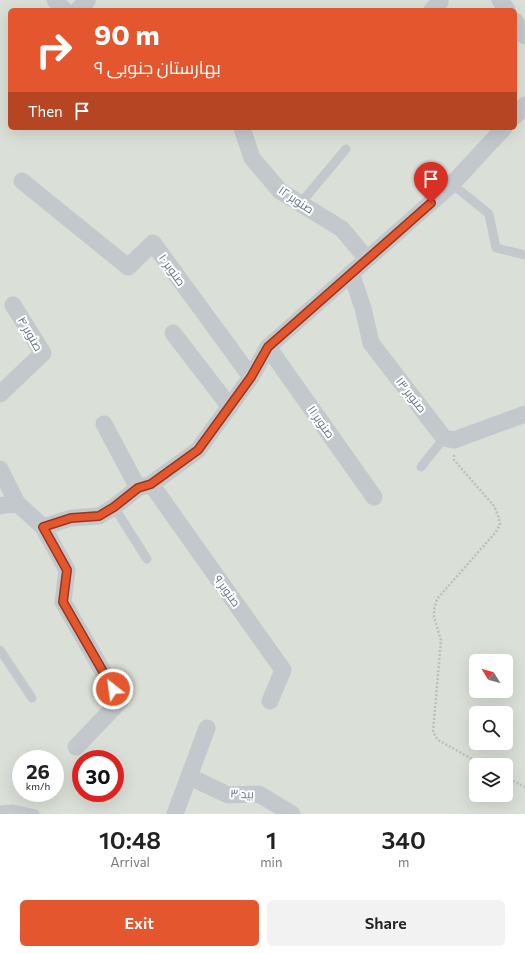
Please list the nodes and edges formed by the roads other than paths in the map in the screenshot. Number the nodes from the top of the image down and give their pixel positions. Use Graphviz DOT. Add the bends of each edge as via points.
graph roads {
  1 [pos="55,0"];
  2 [pos="439,0"];
  3 [pos="62,8"];
  4 [pos="434,8"];
  5 [pos="517,24"];
  6 [pos="525,36"];
  7 [pos="525,105"];
  8 [pos="517,114"];
  9 [pos="243,130"];
  10 [pos="502,130"];
  11 [pos="346,149"];
  12 [pos="22,181"];
  13 [pos="452,184"];
  14 [pos="300,204"];
  15 [pos="525,255"];
  16 [pos="367,259"];
  17 [pos="351,273"];
  18 [pos="13,305"];
  19 [pos="173,333"];
  20 [pos="268,347"];
  21 [pos="251,377"];
  22 [pos="0,394"];
  23 [pos="230,407"];
  24 [pos="525,414"];
  25 [pos="104,424"];
  26 [pos="449,439"];
  27 [pos="421,467"];
  28 [pos="0,469"];
  29 [pos="144,486"];
  30 [pos="374,498"];
  31 [pos="17,503"];
  32 [pos="0,506"];
  33 [pos="114,507"];
  34 [pos="43,527"];
  35 [pos="147,559"];
  36 [pos="0,650"];
  37 [pos="32,698"];
  38 [pos="270,701"];
  39 [pos="207,728"];
  40 [pos="76,747"];
  41 [pos="190,777"];
  42 [pos="0,810"];
  43 [pos="35,814"];
  44 [pos="175,814"];
  45 [pos="292,814"];
  1 -- 3 [label="street"];
  2 -- 4 [label="street"];
  5 -- 6 [label="street"];
  7 -- 8 [label="street"];
  9 -- 14 [label="street, صنوبر ۱۲" via="252,158 280,191"];
  10 -- 13 [label="street"];
  11 -- 14 [label="lane"];
  12 -- 21 [label="street, صنوبر ۱۰" via="128,268 153,243"];
  13 -- 15 [label="lane" via="489,214 496,248"];
  13 -- 16 [label="street"];
  14 -- 16 [label="street, صنوبر ۱۲" via="342,229"];
  16 -- 17 [label="street"];
  17 -- 20 [label="street"];
  17 -- 26 [label="street, صنوبر ۱۳" via="363,308 371,344"];
  18 -- 22 [label="street, صنوبر ۴" via="43,353"];
  19 -- 23 [label="street"];
  20 -- 21 [label="street"];
  20 -- 30 [label="street, صنوبر ۱۱"];
  21 -- 23 [label="street"];
  23 -- 29 [label="street" via="198,450"];
  24 -- 26 [label="street"];
  25 -- 29 [label="street"];
  26 -- 27 [label="lane"];
  28 -- 31 [label="street"];
  29 -- 33 [label="street"];
  29 -- 38 [label="street, صنوبر ۹" via="283,670"];
  31 -- 32 [label="street"];
  31 -- 34 [label="street"];
  33 -- 34 [label="street" via="99,516 71,518"];
  33 -- 35 [label="lane"];
  34 -- 40 [label="street" via="67,570 63,602 120,701"];
  36 -- 37 [label="lane"];
  39 -- 41 [label="street"];
  41 -- 44 [label="street"];
  41 -- 45 [label="street, بید ۳" via="228,795 259,794"];
  42 -- 43 [label="lane" via="12,809"];
}
